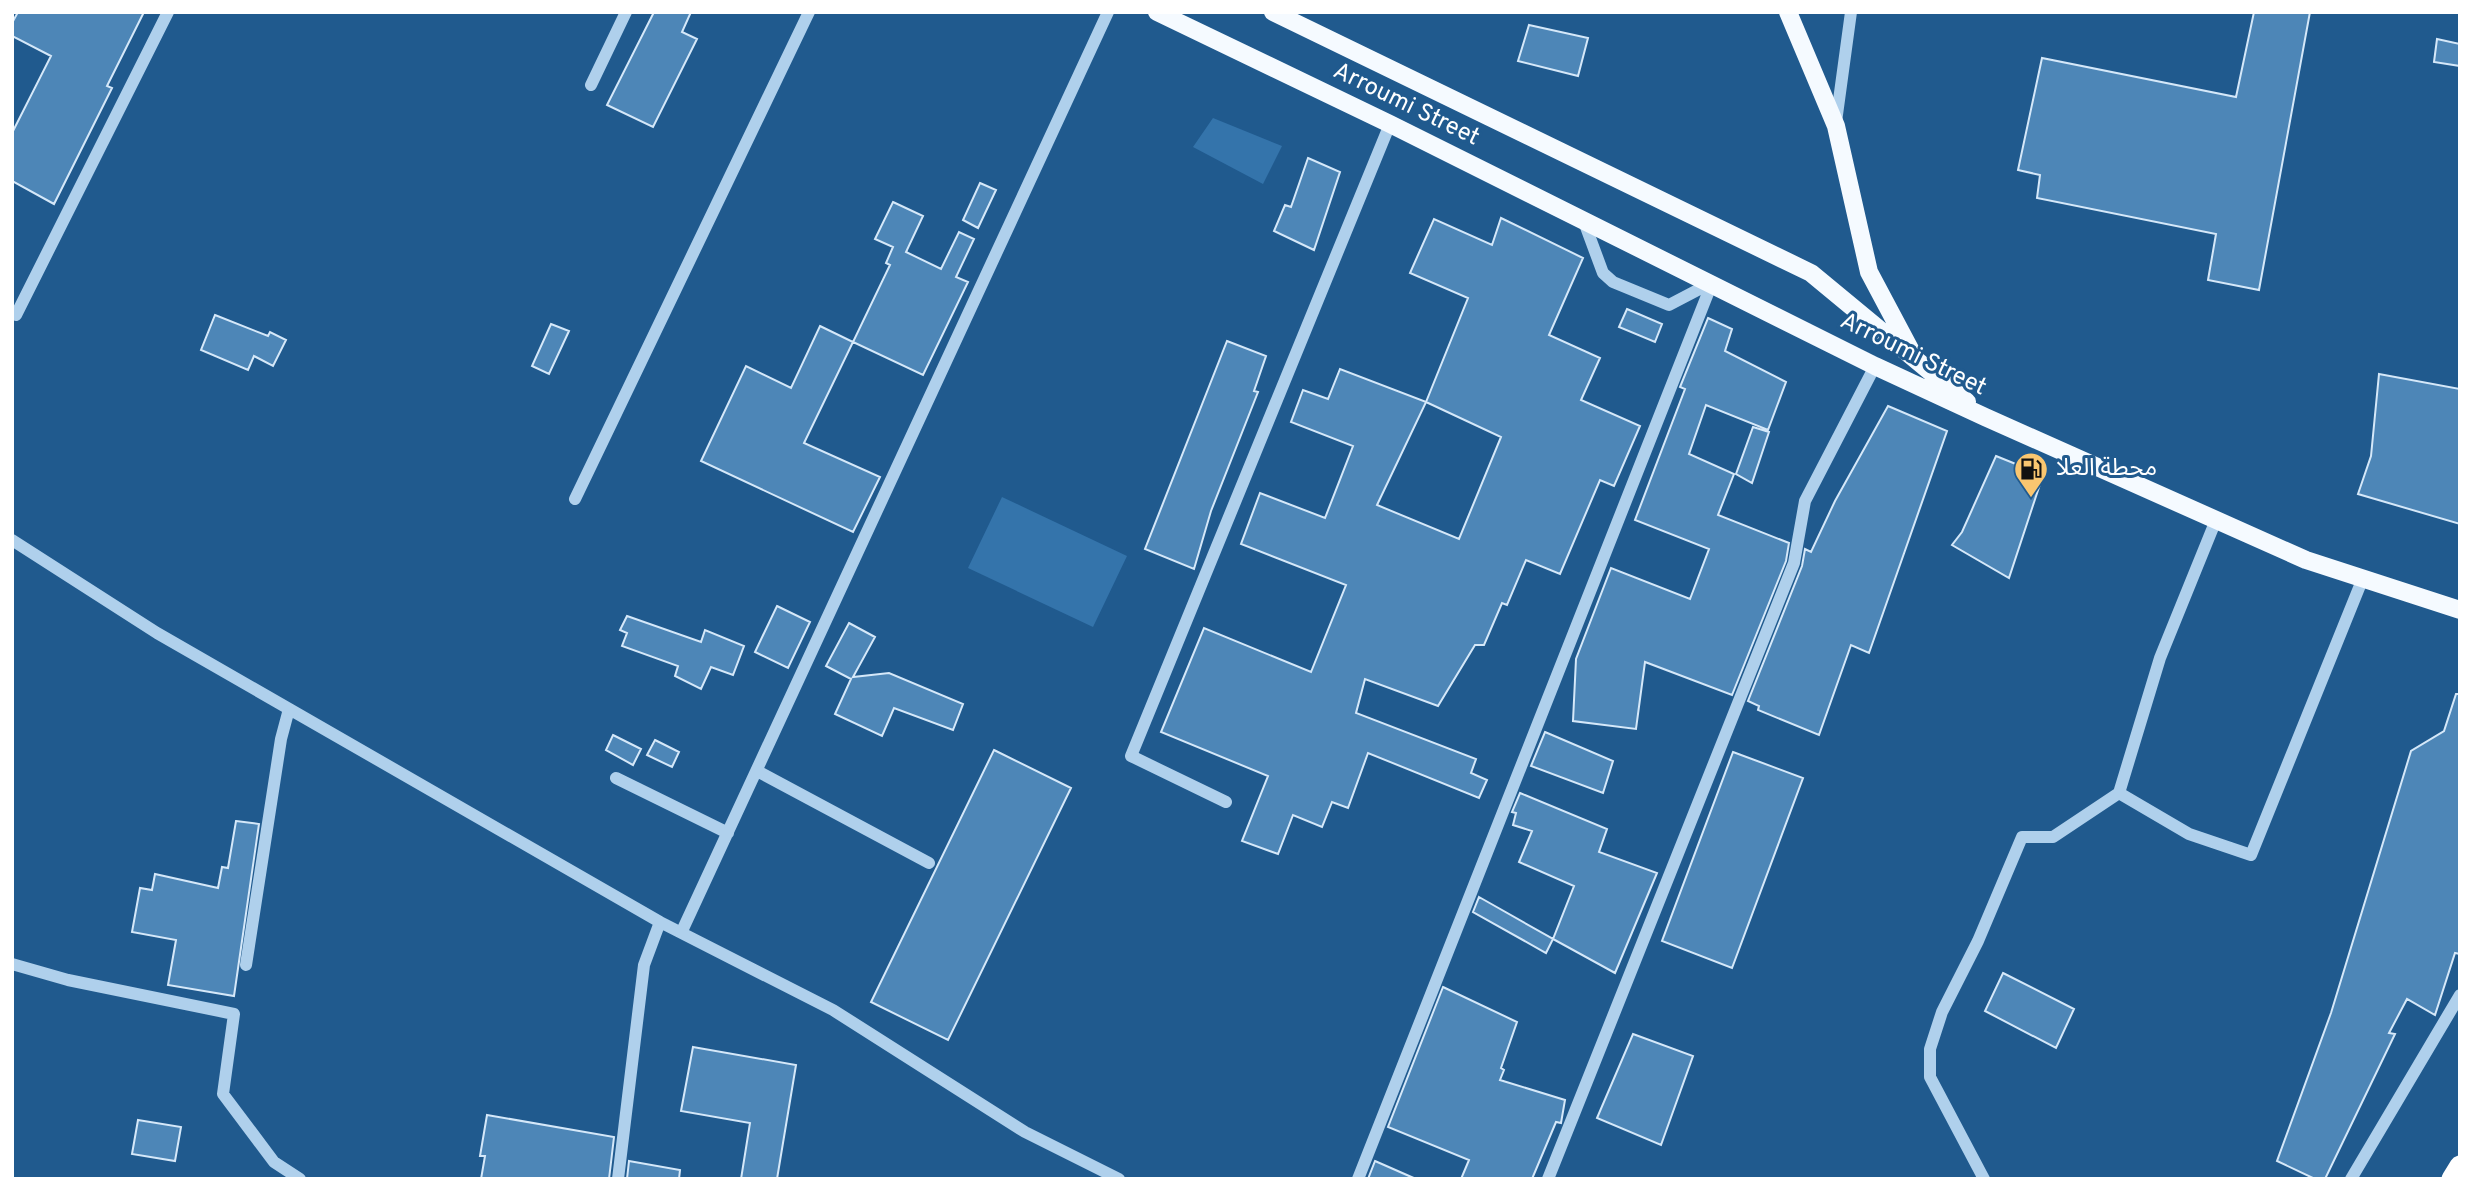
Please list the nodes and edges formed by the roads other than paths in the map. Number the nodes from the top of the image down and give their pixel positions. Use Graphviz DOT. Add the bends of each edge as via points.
graph roads {
  1 [pos="168,12"];
  2 [pos="626,12"];
  3 [pos="809,12"];
  4 [pos="1108,12"];
  5 [pos="1157,12"];
  6 [pos="1273,12"];
  7 [pos="1788,12"];
  8 [pos="1851,12"];
  9 [pos="591,85"];
  10 [pos="1390,124"];
  11 [pos="1836,126"];
  12 [pos="1583,219"];
  13 [pos="1712,282"];
  14 [pos="16,314"];
  15 [pos="1916,360"];
  16 [pos="1875,366"];
  17 [pos="1985,417"];
  18 [pos="575,499"];
  19 [pos="2216,520"];
  20 [pos="12,540"];
  21 [pos="2362,578"];
  22 [pos="2460,610"];
  23 [pos="289,709"];
  24 [pos="757,771"];
  25 [pos="616,778"];
  26 [pos="2119,793"];
  27 [pos="1226,802"];
  28 [pos="728,833"];
  29 [pos="929,863"];
  30 [pos="660,922"];
  31 [pos="682,931"];
  32 [pos="12,964"];
  33 [pos="246,965"];
  34 [pos="2460,995"];
  35 [pos="2460,1166"];
  36 [pos="300,1179"];
  37 [pos="618,1179"];
  38 [pos="1119,1179"];
  39 [pos="1358,1179"];
  40 [pos="1548,1179"];
  41 [pos="1984,1179"];
  42 [pos="2351,1179"];
  43 [pos="2452,1179"];
  1 -- 14 [label="street"];
  2 -- 9 [label="street"];
  3 -- 18 [label="street"];
  4 -- 24 [label="street"];
  5 -- 10 [label="main road, Arroumi Street"];
  6 -- 15 [label="main road, Arroumi Street" via="1811,273"];
  7 -- 11 [label="main road"];
  8 -- 11 [label="street"];
  10 -- 12 [label="main road, Arroumi Street"];
  10 -- 27 [label="street" via="1131,756"];
  11 -- 15 [label="main road" via="1869,272"];
  12 -- 13 [label="main road, Arroumi Street"];
  12 -- 13 [label="street" via="1603,273 1613,282 1669,305"];
  13 -- 16 [label="main road, Arroumi Street"];
  13 -- 39 [label="street"];
  15 -- 17 [label="main road, Arroumi Street"];
  16 -- 17 [label="main road, Arroumi Street"];
  16 -- 40 [label="street" via="1805,501 1794,563"];
  17 -- 19 [label="main road"];
  19 -- 21 [label="main road" via="2306,560"];
  19 -- 26 [label="street" via="2160,658"];
  20 -- 23 [label="street" via="156,633"];
  21 -- 22 [label="main road"];
  21 -- 26 [label="street" via="2251,855 2189,834"];
  23 -- 30 [label="street"];
  23 -- 33 [label="street"];
  24 -- 28 [label="street"];
  24 -- 29 [label="street"];
  25 -- 28 [label="street"];
  26 -- 41 [label="street" via="2053,837 2022,837 1942,1012 1930,1049 1930,1077"];
  28 -- 31 [label="street"];
  30 -- 31 [label="street"];
  30 -- 37 [label="street" via="644,965"];
  31 -- 38 [label="street" via="832,1010 1025,1132"];
  32 -- 36 [label="street" via="68,980 234,1013 223,1094 274,1162"];
  34 -- 42 [label="street"];
  35 -- 43 [label="highway"];
}
